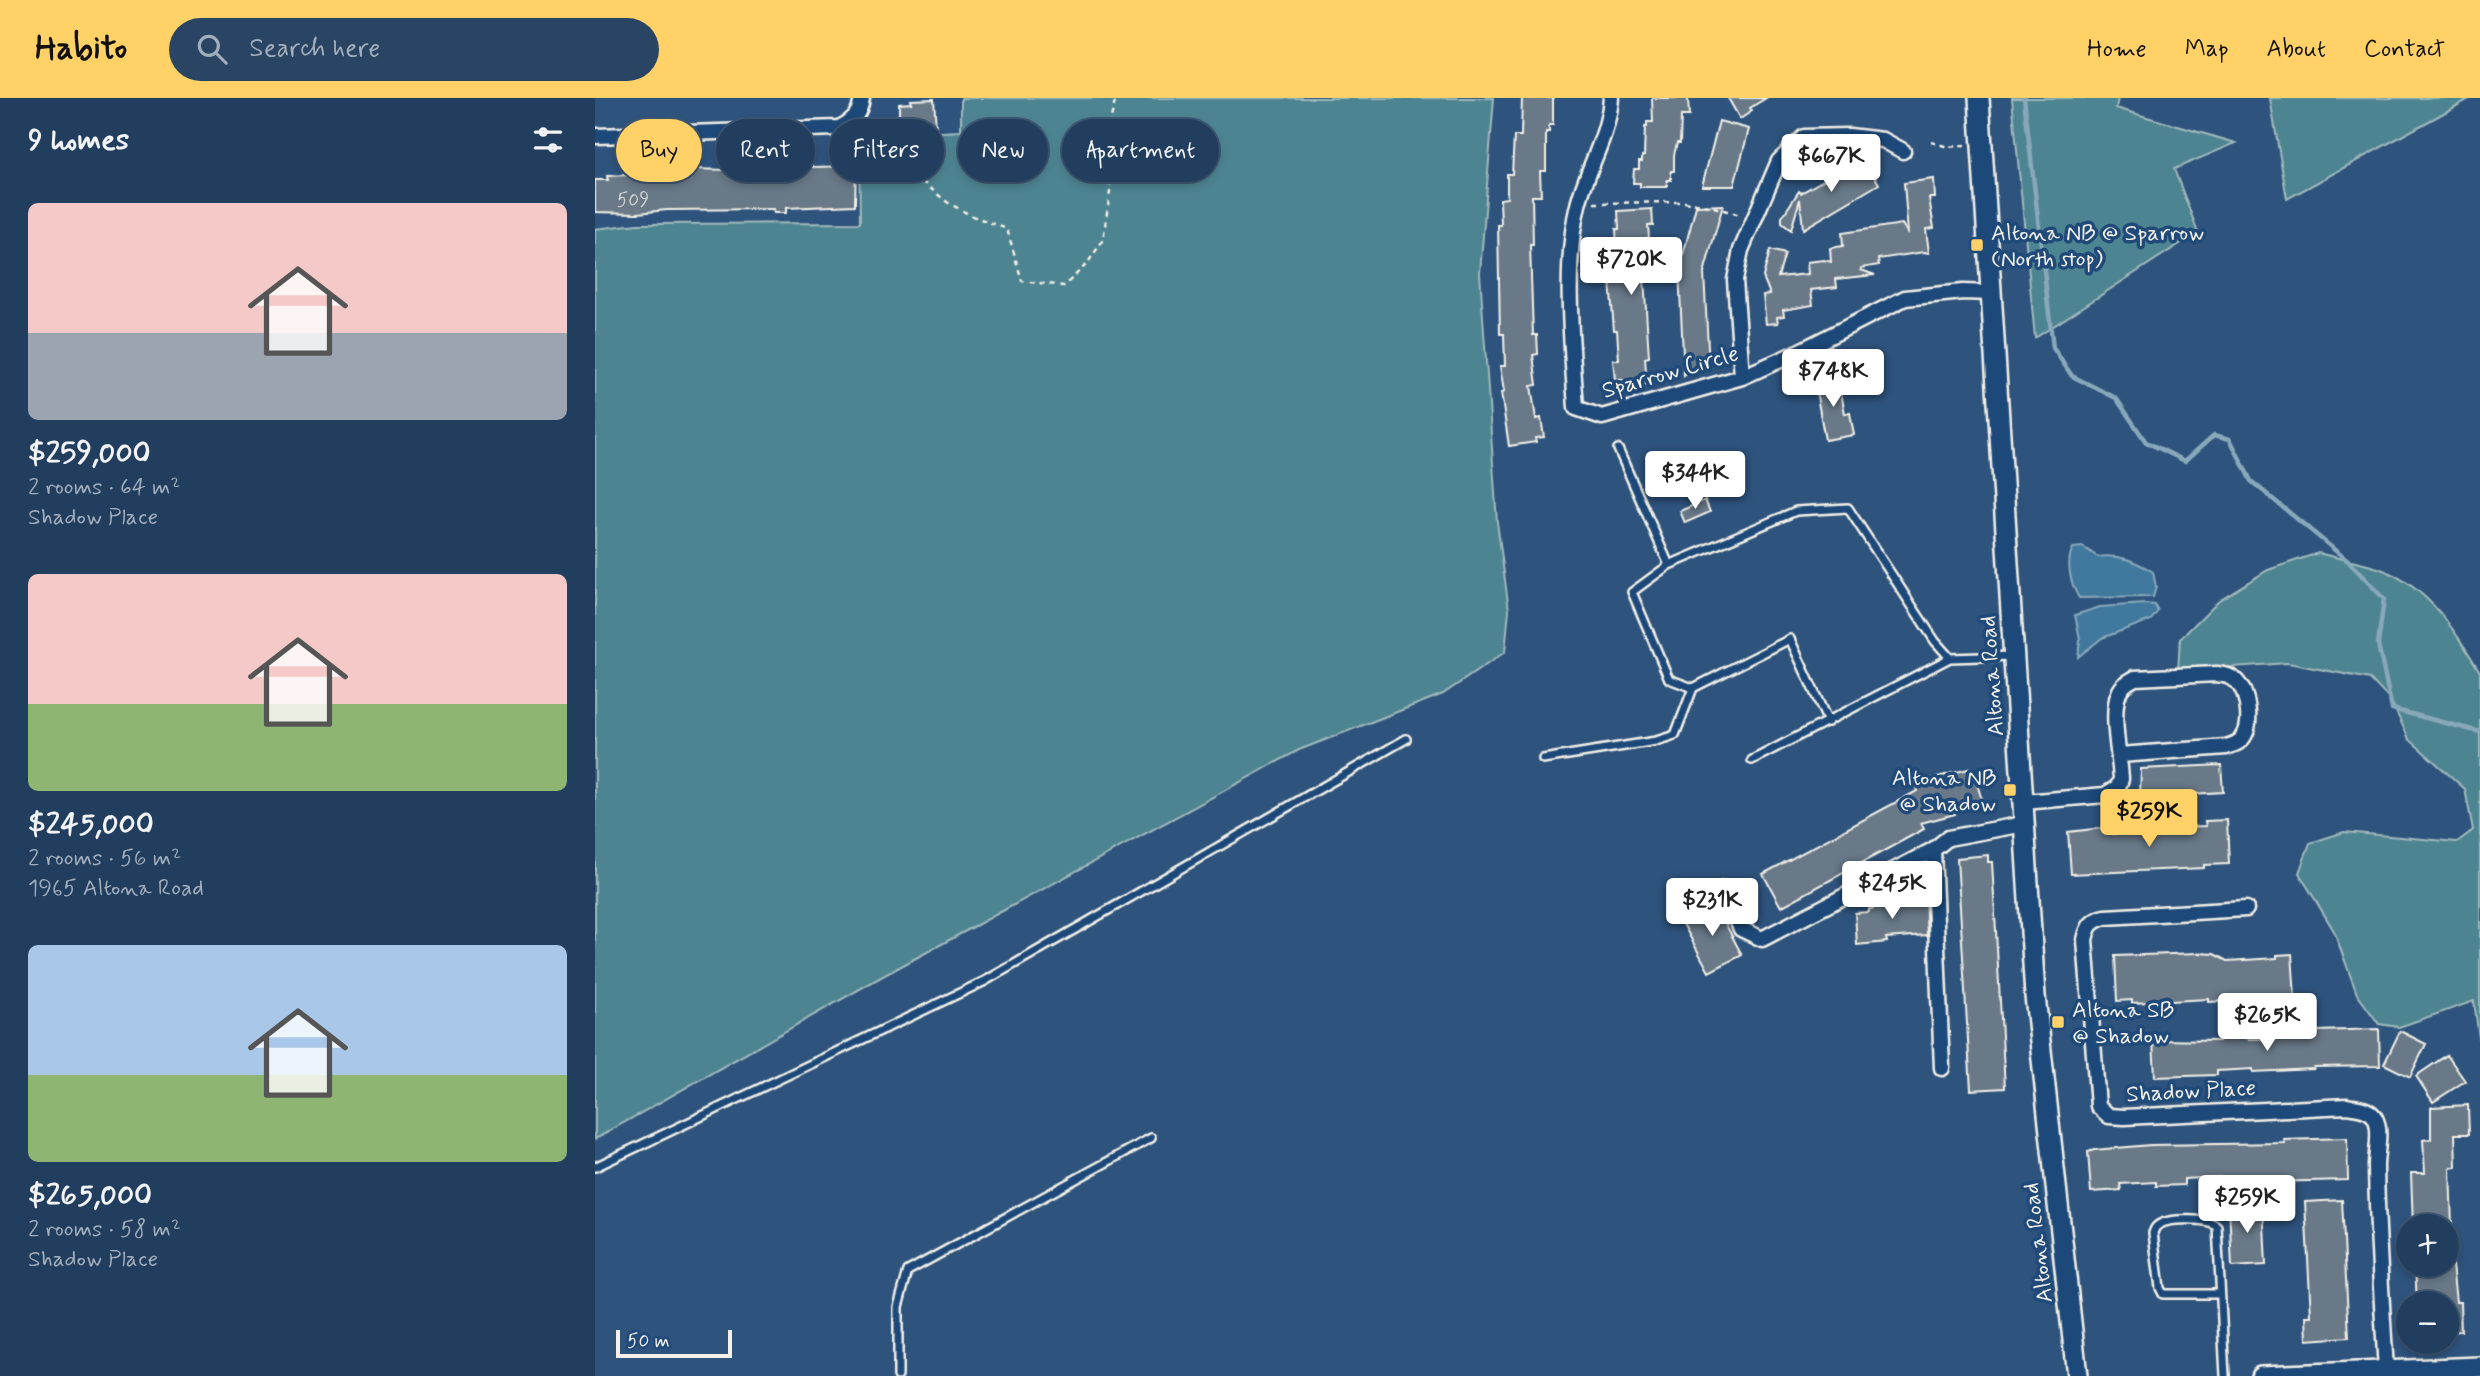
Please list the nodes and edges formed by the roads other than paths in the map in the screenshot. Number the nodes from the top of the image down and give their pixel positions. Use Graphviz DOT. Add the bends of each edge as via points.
graph roads {
  1 [pos="862,98"];
  2 [pos="1611,98"];
  3 [pos="1979,98"];
  4 [pos="595,136"];
  5 [pos="1903,151"];
  6 [pos="1991,293"];
  7 [pos="1742,377"];
  8 [pos="1618,449"];
  9 [pos="1669,565"];
  10 [pos="2014,656"];
  11 [pos="1950,658"];
  12 [pos="1693,688"];
  13 [pos="1828,722"];
  14 [pos="1406,739"];
  15 [pos="2120,755"];
  16 [pos="1543,759"];
  17 [pos="1752,761"];
  18 [pos="2023,802"];
  19 [pos="2024,824"];
  20 [pos="1933,850"];
  21 [pos="1724,889"];
  22 [pos="2246,909"];
  23 [pos="1942,1068"];
  24 [pos="1151,1138"];
  25 [pos="595,1167"];
  26 [pos="2220,1294"];
  27 [pos="2480,1367"];
  28 [pos="2386,1371"];
  29 [pos="898,1376"];
  30 [pos="2077,1376"];
  31 [pos="2225,1376"];
  32 [pos="2261,1376"];
  1 -- 4 [label="street" via="851,122 839,128"];
  2 -- 7 [label="street, Sparrow Circle" via="1604,138 1578,204 1573,236 1576,408 1602,417"];
  3 -- 6 [label="main road, Altona Road"];
  5 -- 7 [label="street" via="1883,140 1804,137 1779,161 1741,250 1735,280"];
  6 -- 7 [label="street, Sparrow Circle" via="1905,298"];
  6 -- 10 [label="main road, Altona Road"];
  8 -- 9 [label="lane"];
  9 -- 11 [label="lane" via="1796,511 1848,508"];
  9 -- 12 [label="lane" via="1632,592 1669,679"];
  10 -- 11 [label="lane"];
  10 -- 18 [label="main road, Altona Road"];
  11 -- 13 [label="lane"];
  12 -- 13 [label="lane" via="1790,639"];
  12 -- 16 [label="lane" via="1675,735"];
  13 -- 17 [label="lane"];
  14 -- 25 [label="lane" via="985,981"];
  15 -- 15 [label="street" via="2116,706 2125,683 2135,678 2217,674 2238,683 2248,720 2246,734 2238,743"];
  15 -- 18 [label="street" via="2121,779 2105,795"];
  18 -- 19 [label="main road, Altona Road"];
  19 -- 20 [label="street" via="1948,838"];
  19 -- 30 [label="main road, Altona Road" via="2035,996"];
  20 -- 21 [label="street" via="1762,939 1741,929"];
  20 -- 23 [label="street"];
  22 -- 28 [label="street, Shadow Place" via="2094,920 2085,940 2098,1106 2109,1116 2124,1117 2347,1106 2365,1109 2375,1118"];
  24 -- 29 [label="lane" via="908,1271 898,1307"];
  26 -- 26 [label="lane" via="2163,1294 2153,1233 2156,1226 2205,1220 2217,1226"];
  26 -- 31 [label="lane"];
  27 -- 28 [label="main road"];
  28 -- 32 [label="main road"];
}
